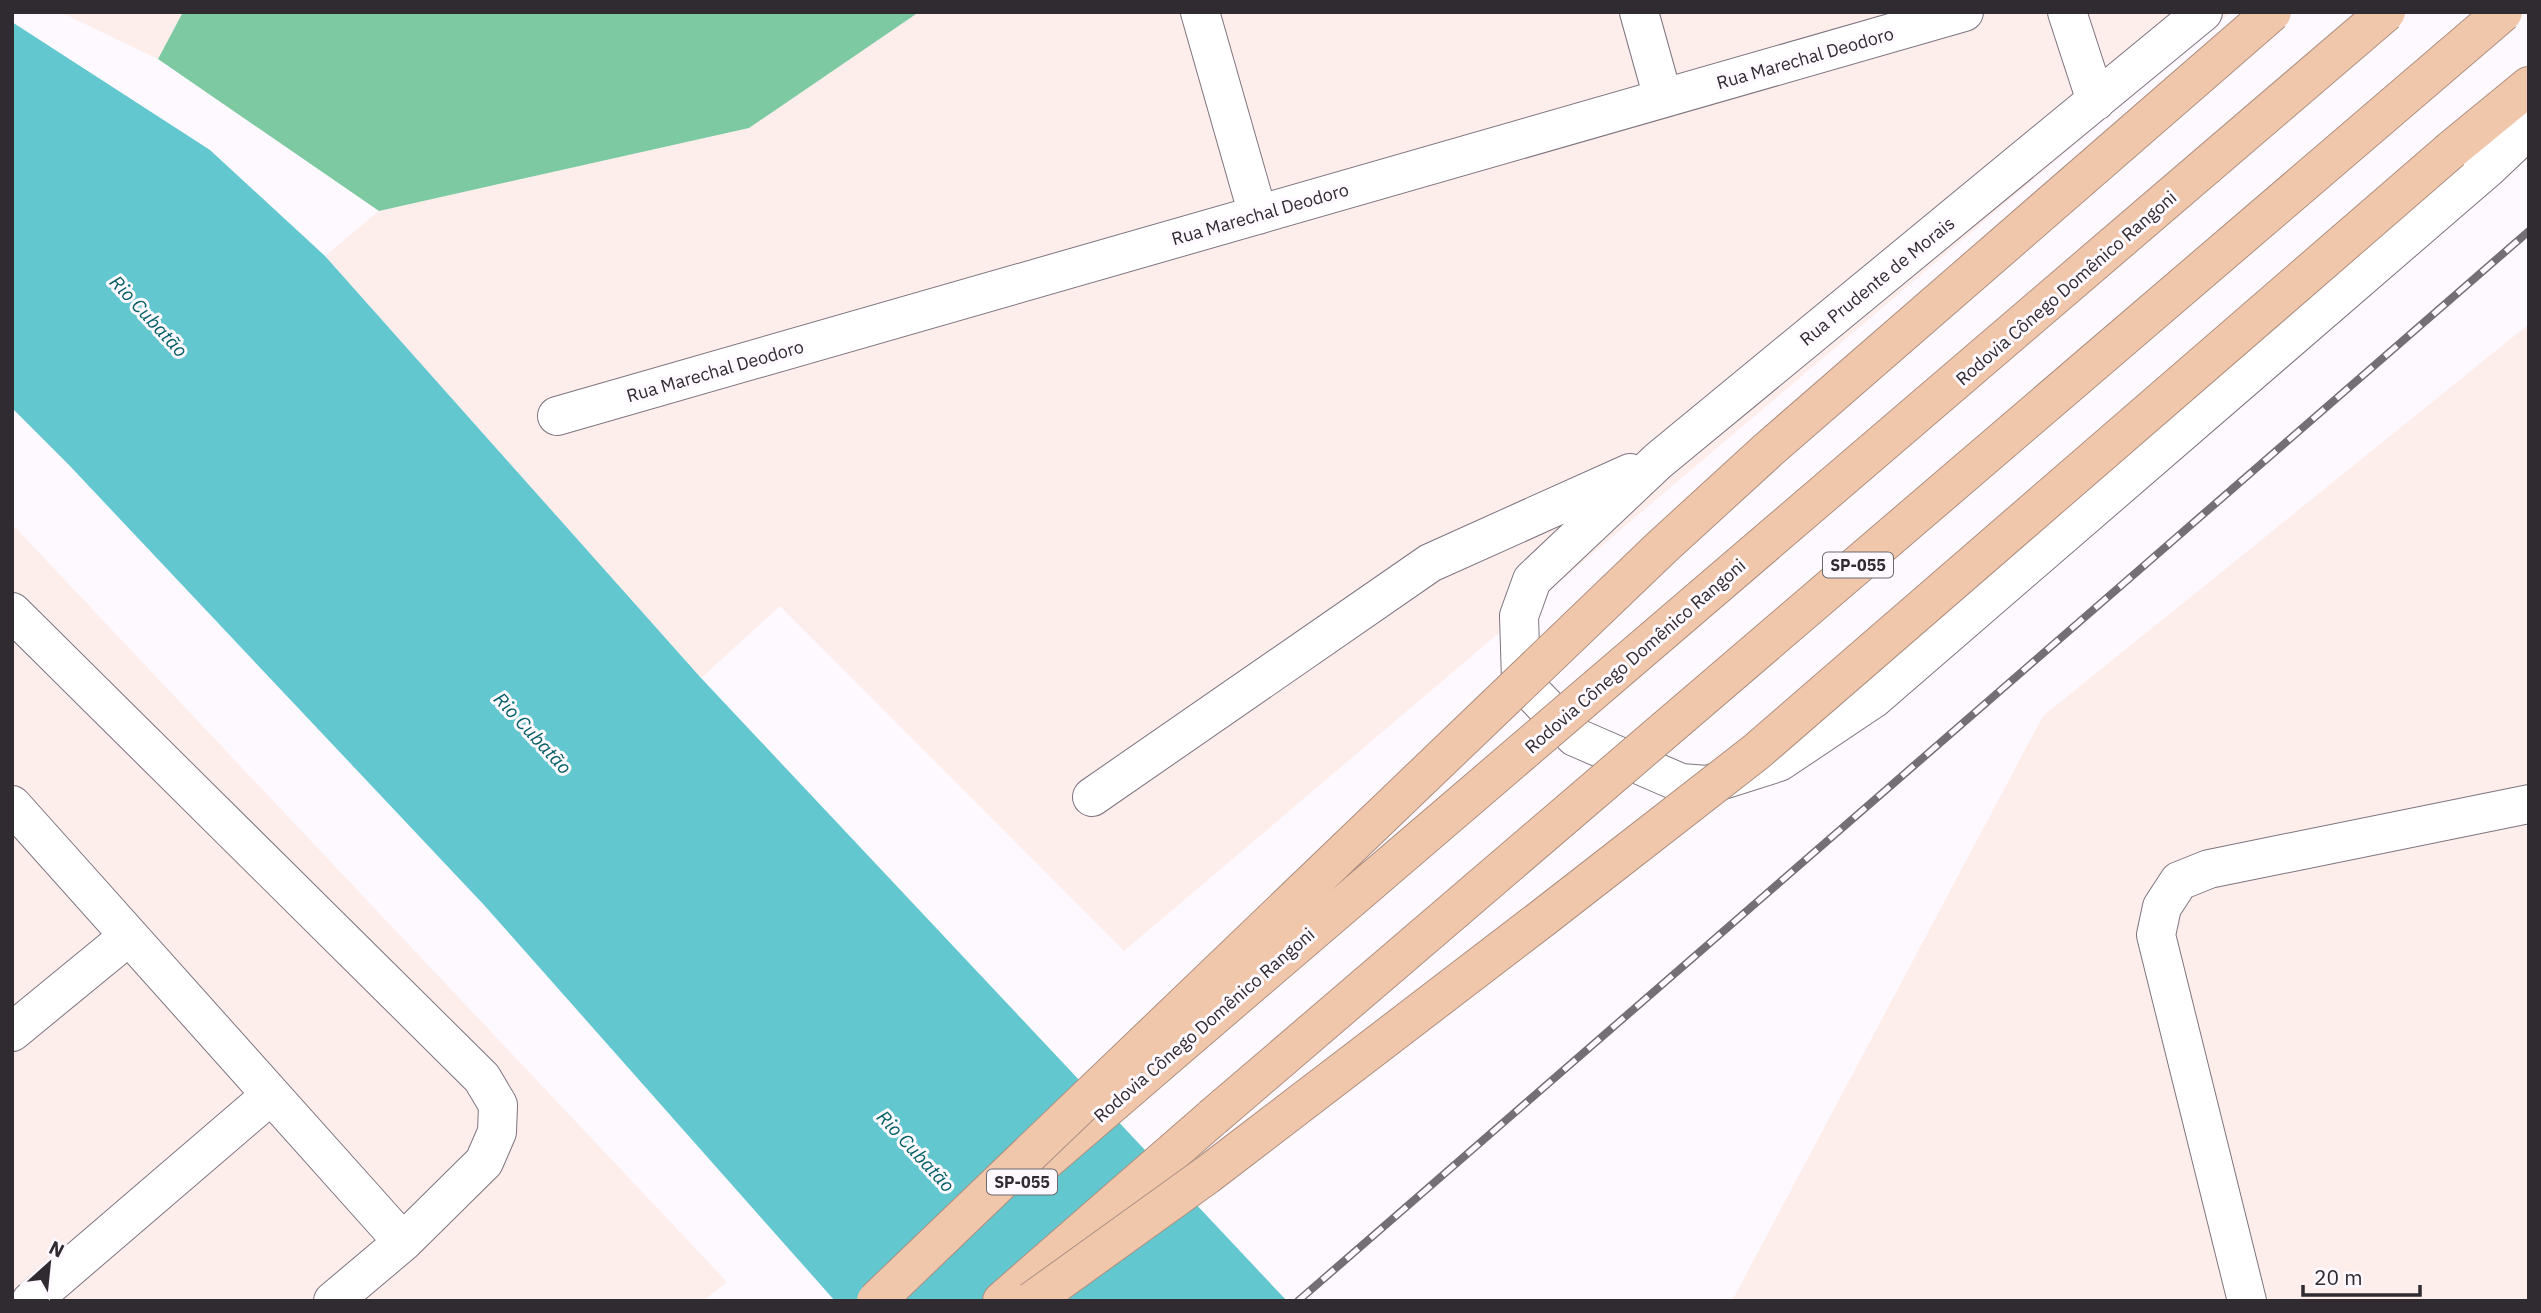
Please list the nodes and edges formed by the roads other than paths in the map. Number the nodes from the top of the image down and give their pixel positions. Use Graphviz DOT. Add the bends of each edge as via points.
graph roads {
  1 [pos="1200,12"];
  2 [pos="1639,12"];
  3 [pos="1964,12"];
  4 [pos="2067,12"];
  5 [pos="2203,12"];
  6 [pos="2272,12"];
  7 [pos="2386,12"];
  8 [pos="2503,12"];
  9 [pos="2529,86"];
  10 [pos="1663,99"];
  11 [pos="2096,101"];
  12 [pos="2529,129"];
  13 [pos="1258,215"];
  14 [pos="557,416"];
  15 [pos="1658,461"];
  16 [pos="12,612"];
  17 [pos="1092,797"];
  18 [pos="2529,804"];
  19 [pos="12,805"];
  20 [pos="129,936"];
  21 [pos="12,1032"];
  22 [pos="271,1095"];
  23 [pos="403,1242"];
  24 [pos="31,1301"];
  25 [pos="333,1301"];
  26 [pos="876,1301"];
  27 [pos="885,1301"];
  28 [pos="1002,1301"];
  29 [pos="1032,1301"];
  30 [pos="2247,1301"];
  1 -- 13 [label="street"];
  2 -- 10 [label="street"];
  3 -- 10 [label="street, Rua Marechal Deodoro"];
  4 -- 11 [label="street"];
  5 -- 11 [label="street, Rua Prudente de Morais"];
  6 -- 26 [label="highway, bridge" via="1671,538"];
  7 -- 27 [label="highway, Rodovia Cônego Domênico Rangoni / SP-055, bridge"];
  8 -- 28 [label="highway, SP-055, bridge"];
  9 -- 29 [label="highway, bridge" via="1756,752 1206,1175"];
  10 -- 13 [label="street, Rua Marechal Deodoro"];
  11 -- 15 [label="street, Rua Prudente de Morais"];
  12 -- 15 [label="street" via="1872,699 1779,762 1707,785 1681,783 1575,737 1521,681 1519,616 1532,580"];
  13 -- 14 [label="street, Rua Marechal Deodoro"];
  15 -- 17 [label="street" via="1430,563"];
  16 -- 23 [label="street" via="482,1078 498,1105 497,1132 484,1162"];
  18 -- 30 [label="street" via="2209,869 2179,881 2162,907 2156,935"];
  19 -- 20 [label="street"];
  20 -- 21 [label="street"];
  20 -- 22 [label="street"];
  22 -- 23 [label="street"];
  22 -- 24 [label="street"];
  23 -- 25 [label="street"];
}
